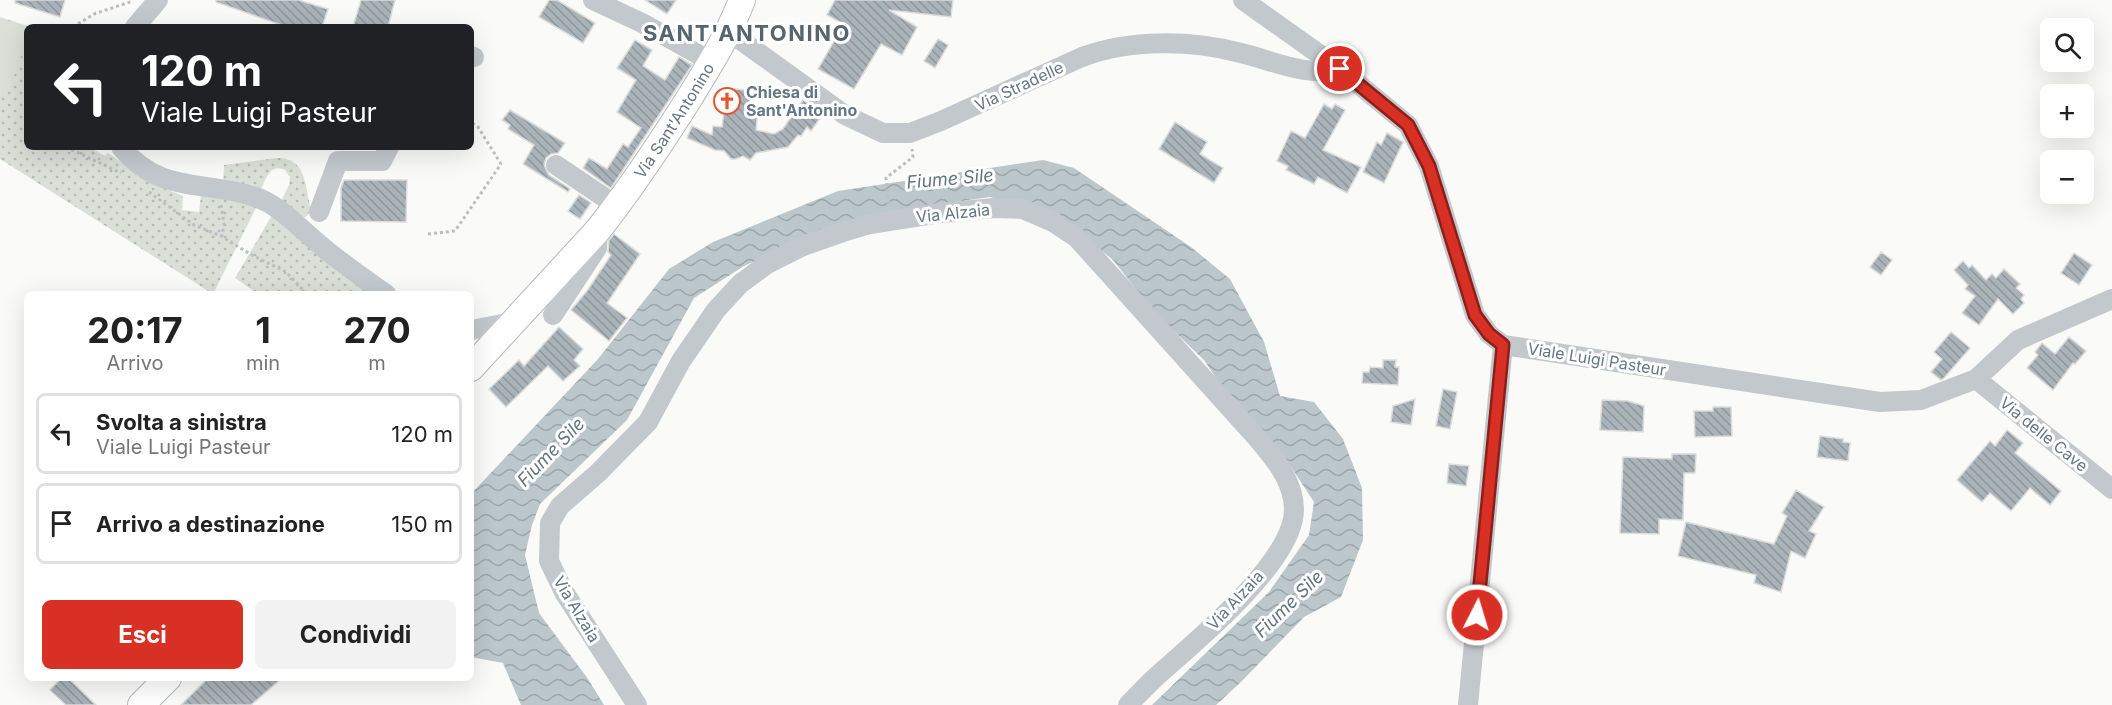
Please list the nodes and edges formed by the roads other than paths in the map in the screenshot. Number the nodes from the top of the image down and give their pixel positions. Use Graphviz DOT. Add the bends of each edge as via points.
graph roads {
  1 [pos="158,0"];
  2 [pos="593,0"];
  3 [pos="742,0"];
  4 [pos="1243,0"];
  5 [pos="135,24"];
  6 [pos="728,31"];
  7 [pos="712,62"];
  8 [pos="1340,69"];
  9 [pos="123,150"];
  10 [pos="388,150"];
  11 [pos="556,165"];
  12 [pos="617,206"];
  13 [pos="319,212"];
  14 [pos="598,230"];
  15 [pos="382,291"];
  16 [pos="2112,299"];
  17 [pos="553,315"];
  18 [pos="513,322"];
  19 [pos="474,329"];
  20 [pos="1503,345"];
  21 [pos="474,361"];
  22 [pos="1976,379"];
  23 [pos="2112,489"];
  24 [pos="165,681"];
  25 [pos="141,705"];
  26 [pos="637,705"];
  27 [pos="1128,705"];
  28 [pos="1468,705"];
  1 -- 5 [label="street"];
  2 -- 7 [label="street"];
  3 -- 6 [label="main road, Via Sant'Antonino"];
  4 -- 8 [label="street"];
  6 -- 7 [label="main road, Via Sant'Antonino"];
  6 -- 8 [label="street, Via Stradelle" via="845,115 883,134 910,132 941,122 1082,57 1113,47 1207,46 1303,70"];
  7 -- 12 [label="main road, Via Sant'Antonino"];
  8 -- 20 [label="street" via="1408,125 1429,166 1475,315"];
  9 -- 15 [label="street" via="161,178 263,200"];
  10 -- 13 [label="street" via="382,161 338,161"];
  11 -- 12 [label="street"];
  12 -- 14 [label="main road, Via Sant'Antonino"];
  14 -- 17 [label="street, Via Sant'Antonino" via="597,248"];
  14 -- 18 [label="main road, Via Sant'Antonino"];
  16 -- 22 [label="street, Viale Luigi Pasteur" via="2018,340"];
  18 -- 19 [label="street"];
  18 -- 21 [label="main road, Via Sant'Antonino"];
  20 -- 22 [label="street, Viale Luigi Pasteur" via="1880,402 1921,400"];
  20 -- 28 [label="street"];
  22 -- 23 [label="street, Via delle Cave"];
  24 -- 25 [label="main road"];
  26 -- 27 [label="street, Via Alzaia" via="564,592 549,561 550,523 560,506 648,422 716,310 740,284 767,264 803,246 870,224 994,208 1023,209 1077,238 1281,466 1292,494 1293,517 1286,539 1271,561 1242,597"];
}
